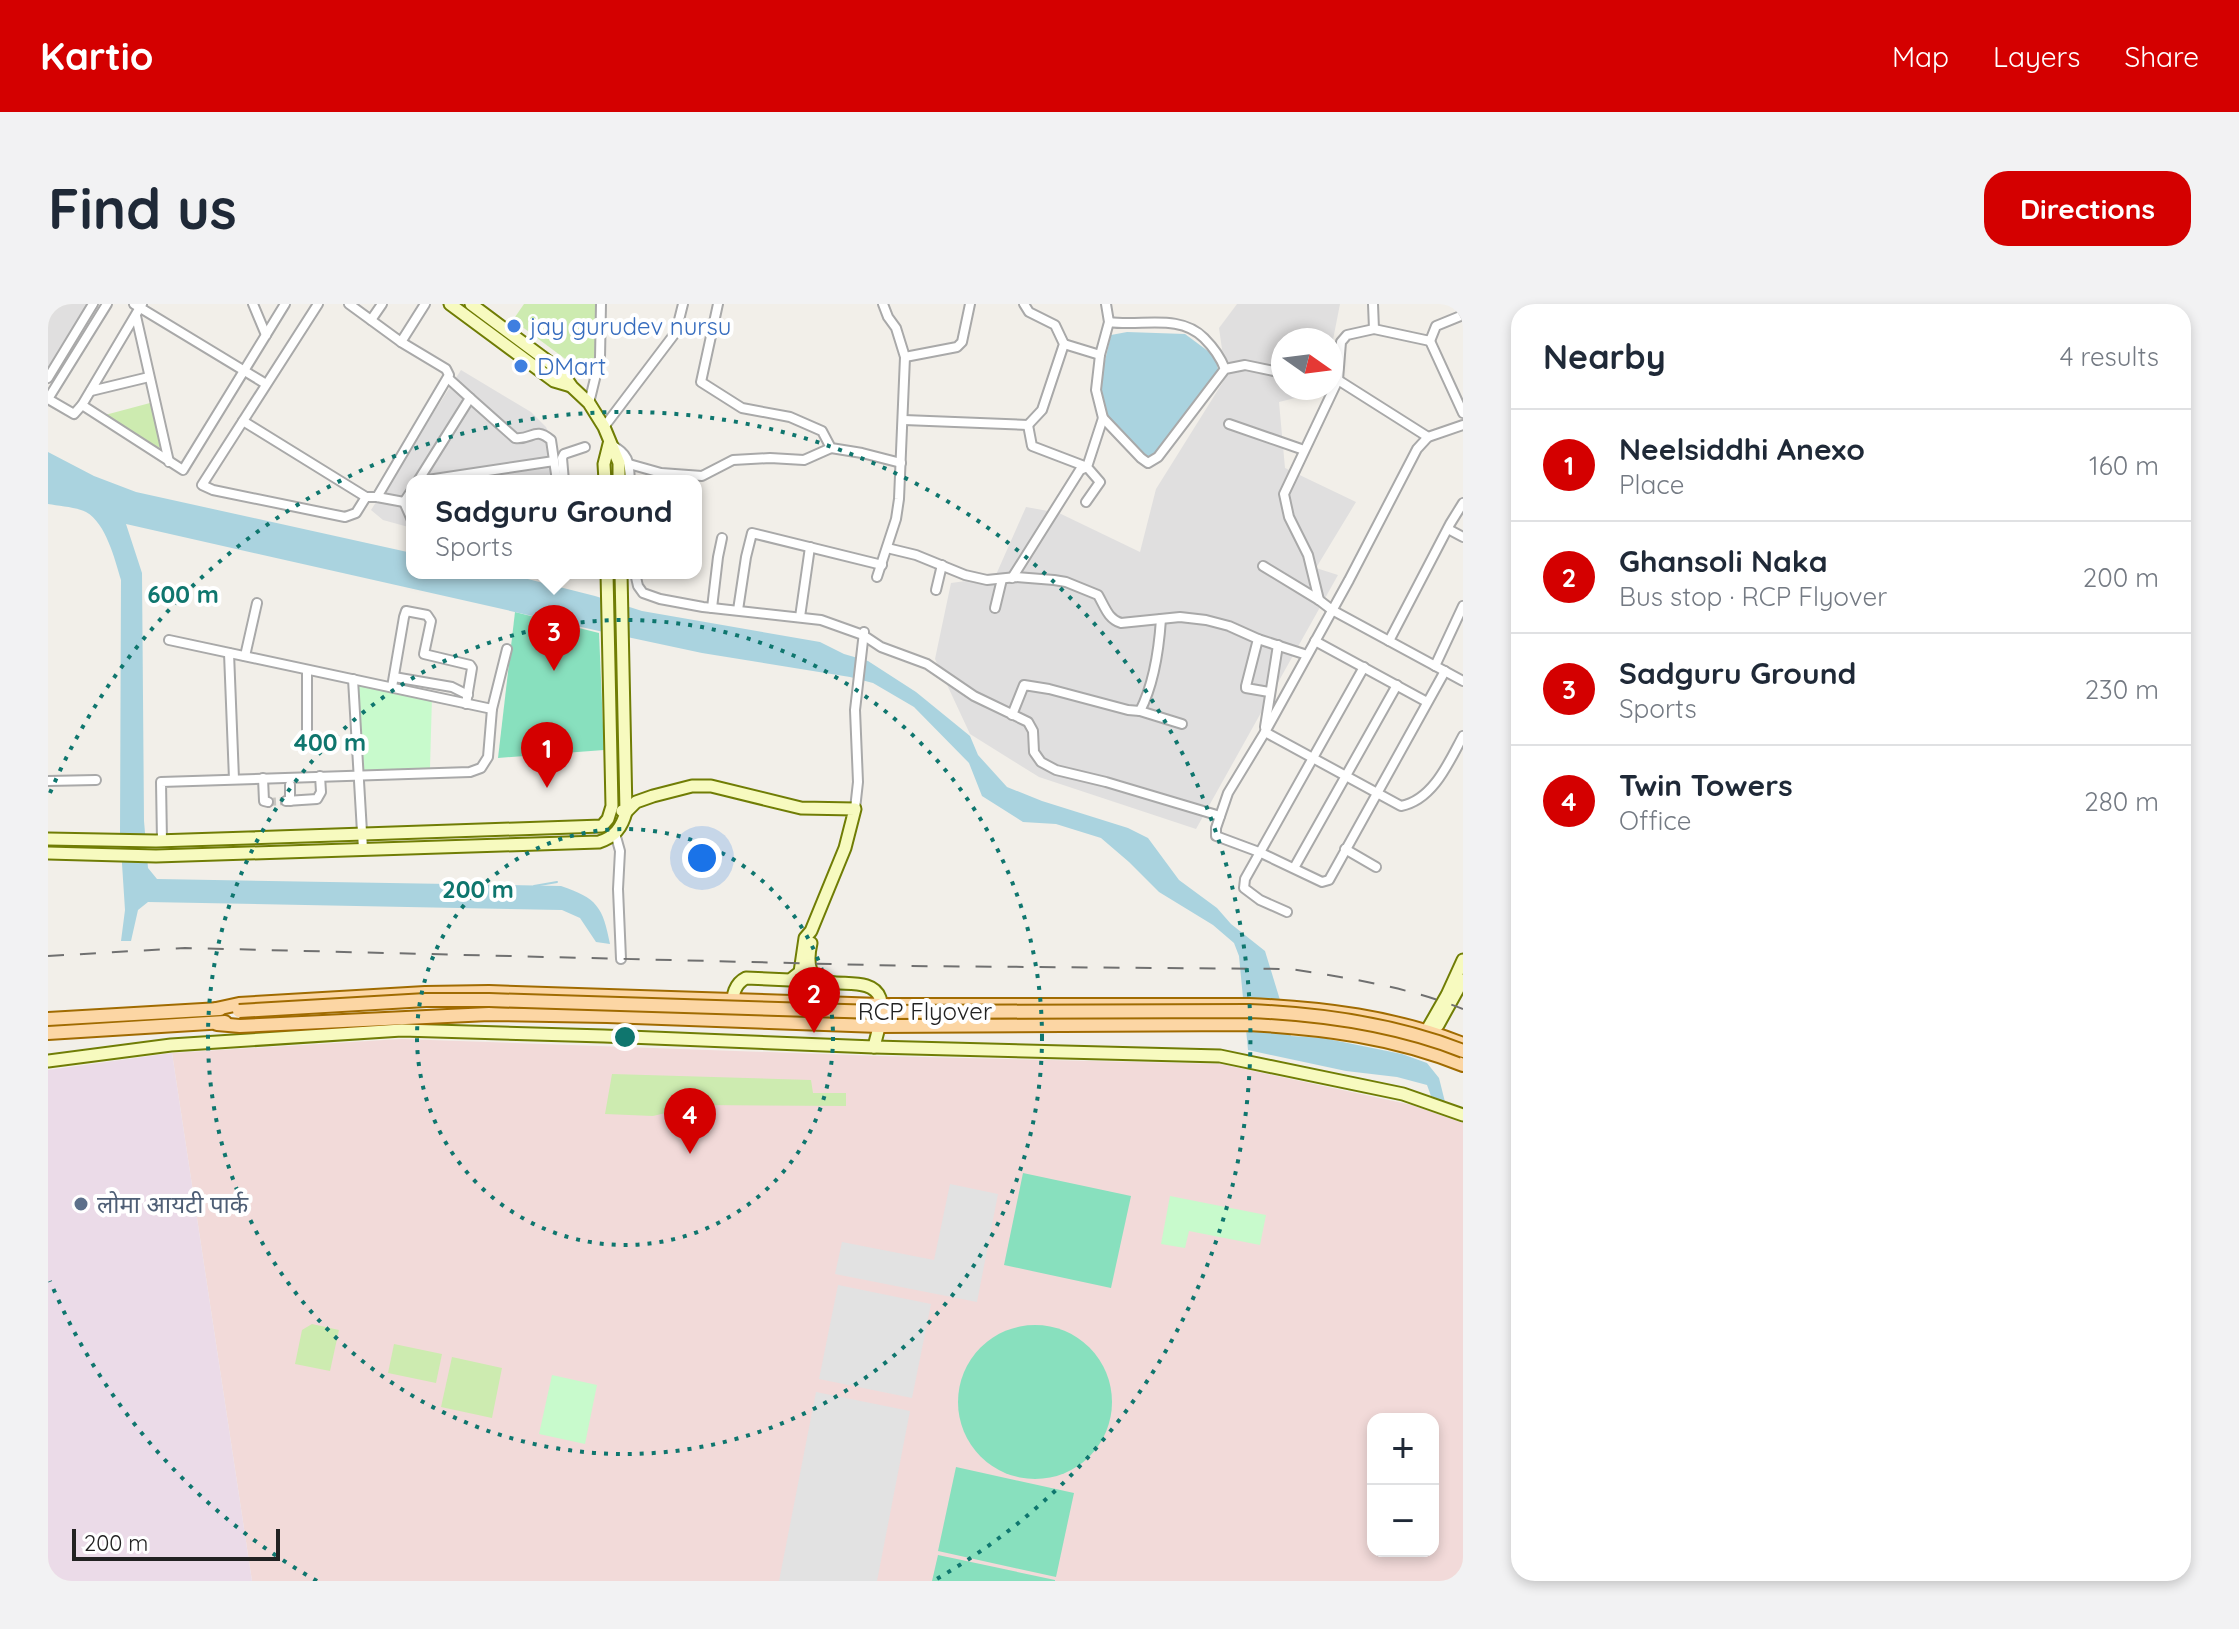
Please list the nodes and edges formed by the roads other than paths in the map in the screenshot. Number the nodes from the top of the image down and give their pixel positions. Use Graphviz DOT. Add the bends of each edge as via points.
graph roads {
  1 [pos="93,304"];
  2 [pos="107,304"];
  3 [pos="253,304"];
  4 [pos="285,304"];
  5 [pos="318,304"];
  6 [pos="349,304"];
  7 [pos="382,304"];
  8 [pos="425,304"];
  9 [pos="450,304"];
  10 [pos="471,304"];
  11 [pos="601,304"];
  12 [pos="683,304"];
  13 [pos="718,304"];
  14 [pos="883,304"];
  15 [pos="970,304"];
  16 [pos="1024,304"];
  17 [pos="1039,304"];
  18 [pos="1106,304"];
  19 [pos="1373,304"];
  20 [pos="138,308"];
  21 [pos="1034,315"];
  22 [pos="1463,315"];
  23 [pos="371,320"];
  24 [pos="1109,322"];
  25 [pos="1374,329"];
  26 [pos="266,335"];
  27 [pos="1343,340"];
  28 [pos="1430,341"];
  29 [pos="401,342"];
  30 [pos="1064,344"];
  31 [pos="1100,355"];
  32 [pos="905,357"];
  33 [pos="51,365"];
  34 [pos="1225,369"];
  35 [pos="1271,370"];
  36 [pos="244,371"];
  37 [pos="64,373"];
  38 [pos="149,377"];
  39 [pos="48,378"];
  40 [pos="449,379"];
  41 [pos="266,384"];
  42 [pos="1343,385"];
  43 [pos="572,387"];
  44 [pos="91,391"];
  45 [pos="470,398"];
  46 [pos="48,399"];
  47 [pos="1325,400"];
  48 [pos="589,403"];
  49 [pos="82,405"];
  50 [pos="1463,413"];
  51 [pos="1103,418"];
  52 [pos="904,420"];
  53 [pos="243,421"];
  54 [pos="1229,424"];
  55 [pos="1028,425"];
  56 [pos="1463,425"];
  57 [pos="604,427"];
  58 [pos="1428,437"];
  59 [pos="609,444"];
  60 [pos="585,447"];
  61 [pos="831,448"];
  62 [pos="1304,450"];
  63 [pos="554,461"];
  64 [pos="169,463"];
  65 [pos="901,463"];
  66 [pos="629,464"];
  67 [pos="1083,468"];
  68 [pos="423,475"];
  69 [pos="460,475"];
  70 [pos="556,475"];
  71 [pos="563,475"];
  72 [pos="605,475"];
  73 [pos="619,475"];
  74 [pos="630,475"];
  75 [pos="688,475"];
  76 [pos="702,476"];
  77 [pos="366,497"];
  78 [pos="377,497"];
  79 [pos="406,499"];
  80 [pos="404,502"];
  81 [pos="1086,502"];
  82 [pos="1463,503"];
  83 [pos="406,506"];
  84 [pos="1448,529"];
  85 [pos="1463,537"];
  86 [pos="722,538"];
  87 [pos="810,547"];
  88 [pos="887,548"];
  89 [pos="882,565"];
  90 [pos="942,565"];
  91 [pos="1263,566"];
  92 [pos="877,577"];
  93 [pos="1007,578"];
  94 [pos="607,579"];
  95 [pos="621,579"];
  96 [pos="635,579"];
  97 [pos="936,590"];
  98 [pos="1319,600"];
  99 [pos="257,603"];
  100 [pos="1463,606"];
  101 [pos="712,608"];
  102 [pos="995,608"];
  103 [pos="738,610"];
  104 [pos="1332,610"];
  105 [pos="800,617"];
  106 [pos="1161,619"];
  107 [pos="863,633"];
  108 [pos="1258,639"];
  109 [pos="169,640"];
  110 [pos="1315,641"];
  111 [pos="1389,641"];
  112 [pos="1278,645"];
  113 [pos="507,649"];
  114 [pos="229,653"];
  115 [pos="1307,655"];
  116 [pos="245,656"];
  117 [pos="1435,666"];
  118 [pos="1364,667"];
  119 [pos="307,670"];
  120 [pos="1445,671"];
  121 [pos="394,677"];
  122 [pos="353,679"];
  123 [pos="1463,681"];
  124 [pos="1397,685"];
  125 [pos="392,687"];
  126 [pos="1269,692"];
  127 [pos="467,699"];
  128 [pos="1427,702"];
  129 [pos="492,709"];
  130 [pos="1140,711"];
  131 [pos="1012,715"];
  132 [pos="1182,724"];
  133 [pos="1265,732"];
  134 [pos="1463,736"];
  135 [pos="307,746"];
  136 [pos="1312,759"];
  137 [pos="359,775"];
  138 [pos="320,776"];
  139 [pos="1345,777"];
  140 [pos="263,778"];
  141 [pos="234,779"];
  142 [pos="96,780"];
  143 [pos="48,781"];
  144 [pos="290,785"];
  145 [pos="1376,794"];
  146 [pos="268,802"];
  147 [pos="855,809"];
  148 [pos="611,811"];
  149 [pos="626,812"];
  150 [pos="1220,816"];
  151 [pos="615,833"];
  152 [pos="363,835"];
  153 [pos="48,839"];
  154 [pos="159,841"];
  155 [pos="363,849"];
  156 [pos="1345,849"];
  157 [pos="1259,852"];
  158 [pos="48,853"];
  159 [pos="1376,867"];
  160 [pos="1294,868"];
  161 [pos="1287,912"];
  162 [pos="811,931"];
  163 [pos="621,959"];
  164 [pos="1463,960"];
  165 [pos="1460,982"];
  166 [pos="733,1000"];
  167 [pos="881,1005"];
  168 [pos="216,1009"];
  169 [pos="240,1015"];
  170 [pos="48,1019"];
  171 [pos="732,1020"];
  172 [pos="217,1024"];
  173 [pos="879,1026"];
  174 [pos="1430,1032"];
  175 [pos="48,1033"];
  176 [pos="1463,1044"];
  177 [pos="874,1047"];
  178 [pos="1421,1050"];
  179 [pos="1463,1051"];
  180 [pos="1463,1058"];
  181 [pos="48,1061"];
  182 [pos="1463,1065"];
  183 [pos="1463,1115"];
  1 -- 33 [label="street"];
  2 -- 37 [label="street"];
  3 -- 26 [label="street"];
  4 -- 26 [label="street"];
  5 -- 41 [label="street"];
  6 -- 23 [label="street"];
  7 -- 23 [label="street"];
  8 -- 29 [label="street"];
  9 -- 43 [label="street" via="554,381"];
  10 -- 43 [label="street" via="561,371"];
  11 -- 48 [label="street" via="600,358"];
  12 -- 57 [label="street" via="676,332"];
  13 -- 61 [label="street" via="701,382 742,408 790,417 822,431"];
  14 -- 32 [label="street"];
  15 -- 32 [label="street" via="957,347"];
  16 -- 21 [label="street"];
  17 -- 21 [label="street"];
  18 -- 24 [label="street"];
  19 -- 25 [label="street"];
  20 -- 36 [label="street"];
  20 -- 38 [label="street"];
  20 -- 44 [label="street"];
  21 -- 30 [label="street" via="1055,325"];
  22 -- 28 [label="street" via="1436,326"];
  23 -- 29 [label="street"];
  24 -- 31 [label="street"];
  24 -- 34 [label="street" via="1183,324 1220,354"];
  25 -- 27 [label="street"];
  25 -- 28 [label="street"];
  26 -- 36 [label="street"];
  28 -- 50 [label="street"];
  29 -- 40 [label="street" via="446,369"];
  30 -- 31 [label="street"];
  30 -- 55 [label="street" via="1042,410"];
  31 -- 51 [label="street" via="1096,390"];
  32 -- 52 [label="street"];
  33 -- 37 [label="street"];
  33 -- 39 [label="street"];
  34 -- 35 [label="street" via="1245,365"];
  34 -- 51 [label="street" via="1153,461 1141,458"];
  36 -- 41 [label="street"];
  36 -- 64 [label="street" via="186,468"];
  37 -- 46 [label="street"];
  38 -- 44 [label="street"];
  38 -- 64 [label="street"];
  40 -- 45 [label="street"];
  40 -- 78 [label="street"];
  41 -- 53 [label="street"];
  42 -- 58 [label="street"];
  43 -- 48 [label="street"];
  44 -- 49 [label="street"];
  45 -- 63 [label="street" via="515,438 544,434 551,440"];
  45 -- 68 [label="street"];
  46 -- 49 [label="street" via="72,414"];
  47 -- 62 [label="street"];
  48 -- 57 [label="street"];
  49 -- 64 [label="street"];
  51 -- 67 [label="street"];
  52 -- 55 [label="street"];
  52 -- 65 [label="street"];
  53 -- 77 [label="street"];
  53 -- 77 [label="street" via="202,485 345,517 356,513"];
  54 -- 62 [label="street"];
  55 -- 67 [label="street" via="1032,446"];
  56 -- 58 [label="street"];
  57 -- 59 [label="street"];
  58 -- 104 [label="street" via="1401,477"];
  59 -- 66 [label="street" via="624,452"];
  59 -- 72 [label="street"];
  59 -- 73 [label="street"];
  60 -- 71 [label="street" via="564,454"];
  61 -- 65 [label="street"];
  61 -- 76 [label="street" via="804,460 733,460"];
  62 -- 98 [label="street" via="1284,494"];
  63 -- 69 [label="street"];
  63 -- 70 [label="street"];
  65 -- 88 [label="street"];
  66 -- 74 [label="street"];
  66 -- 75 [label="street"];
  67 -- 81 [label="street" via="1100,482"];
  67 -- 93 [label="street"];
  77 -- 78 [label="street"];
  78 -- 80 [label="street"];
  79 -- 80 [label="street"];
  80 -- 83 [label="street"];
  82 -- 84 [label="street"];
  84 -- 85 [label="street"];
  84 -- 111 [label="street"];
  86 -- 101 [label="street"];
  87 -- 89 [label="street"];
  87 -- 103 [label="street" via="752,533"];
  87 -- 105 [label="street"];
  88 -- 89 [label="street"];
  88 -- 90 [label="street"];
  89 -- 92 [label="street"];
  90 -- 93 [label="street" via="987,580"];
  90 -- 97 [label="street"];
  91 -- 98 [label="street"];
  93 -- 102 [label="street"];
  93 -- 106 [label="street" via="1066,582 1098,595 1108,614 1121,623"];
  94 -- 148 [label="street"];
  95 -- 149 [label="street"];
  96 -- 101 [label="street" via="643,593"];
  98 -- 104 [label="street"];
  99 -- 116 [label="street"];
  100 -- 117 [label="street"];
  101 -- 103 [label="street"];
  103 -- 105 [label="street"];
  104 -- 110 [label="street"];
  104 -- 111 [label="street"];
  105 -- 107 [label="street"];
  106 -- 108 [label="street" via="1206,620"];
  106 -- 130 [label="street" via="1152,678"];
  107 -- 131 [label="street"];
  107 -- 147 [label="street" via="856,685"];
  108 -- 112 [label="street"];
  108 -- 126 [label="street" via="1246,688"];
  109 -- 114 [label="street"];
  110 -- 115 [label="street"];
  110 -- 118 [label="street"];
  111 -- 117 [label="street"];
  112 -- 115 [label="street"];
  112 -- 126 [label="street"];
  113 -- 129 [label="street"];
  114 -- 116 [label="street"];
  114 -- 141 [label="street"];
  115 -- 133 [label="street"];
  116 -- 119 [label="street"];
  117 -- 120 [label="street"];
  118 -- 124 [label="street"];
  118 -- 136 [label="street"];
  119 -- 122 [label="street"];
  119 -- 135 [label="street"];
  120 -- 123 [label="street"];
  120 -- 128 [label="street"];
  121 -- 125 [label="street"];
  121 -- 127 [label="street" via="452,687"];
  121 -- 127 [label="street" via="406,611 427,615 431,621 424,654 470,665"];
  122 -- 125 [label="street"];
  122 -- 137 [label="street"];
  124 -- 128 [label="street"];
  124 -- 139 [label="street"];
  125 -- 127 [label="street"];
  126 -- 133 [label="street"];
  127 -- 129 [label="street"];
  128 -- 145 [label="street"];
  129 -- 137 [label="street" via="488,757 481,768"];
  130 -- 131 [label="street" via="1024,685"];
  130 -- 132 [label="street"];
  131 -- 150 [label="street" via="1031,725 1034,752 1056,770"];
  133 -- 136 [label="street"];
  133 -- 150 [label="street"];
  134 -- 145 [label="street" via="1442,774 1417,800 1401,806"];
  136 -- 139 [label="street"];
  136 -- 157 [label="street"];
  137 -- 138 [label="street"];
  137 -- 152 [label="street"];
  138 -- 140 [label="street"];
  138 -- 144 [label="street" via="319,797 288,801"];
  139 -- 145 [label="street"];
  139 -- 160 [label="street"];
  140 -- 141 [label="street"];
  140 -- 146 [label="street"];
  141 -- 154 [label="street" via="161,782"];
  142 -- 143 [label="street"];
  145 -- 156 [label="street"];
  147 -- 149 [label="street" via="781,805 702,786 636,802"];
  147 -- 162 [label="street"];
  148 -- 149 [label="street"];
  148 -- 152 [label="street" via="597,827"];
  149 -- 151 [label="street"];
  150 -- 157 [label="street" via="1216,836"];
  151 -- 155 [label="street" via="599,842"];
  151 -- 163 [label="street" via="620,851"];
  152 -- 154 [label="street"];
  152 -- 155 [label="street"];
  153 -- 154 [label="street"];
  155 -- 158 [label="street" via="156,856"];
  156 -- 159 [label="street"];
  156 -- 160 [label="street" via="1329,880 1322,882"];
  157 -- 160 [label="street"];
  157 -- 161 [label="street" via="1244,888"];
  162 -- 166 [label="street" via="796,976 746,978 736,987"];
  162 -- 167 [label="street" via="810,965 816,977 871,987"];
  164 -- 165 [label="street"];
  165 -- 174 [label="street"];
  166 -- 167 [label="main road"];
  166 -- 168 [label="main road" via="425,993"];
  166 -- 171 [label="street"];
  167 -- 173 [label="street"];
  167 -- 174 [label="main road" via="1278,1006 1340,1012"];
  168 -- 169 [label="main road"];
  168 -- 170 [label="main road"];
  169 -- 172 [label="main road"];
  169 -- 179 [label="main road, RCP Flyover, bridge" via="426,1000 877,1012 1212,1010 1307,1014 1426,1037"];
  169 -- 180 [label="main road, RCP Flyover, bridge" via="489,1007 876,1019 1248,1018 1366,1030"];
  171 -- 172 [label="main road" via="489,1014"];
  171 -- 173 [label="main road"];
  172 -- 175 [label="main road"];
  173 -- 177 [label="street"];
  173 -- 178 [label="main road" via="1263,1025 1365,1036"];
  174 -- 176 [label="main road"];
  174 -- 178 [label="street"];
  177 -- 181 [label="street" via="402,1030 171,1045"];
  177 -- 183 [label="street" via="1220,1056 1403,1094"];
  178 -- 182 [label="main road"];
}
